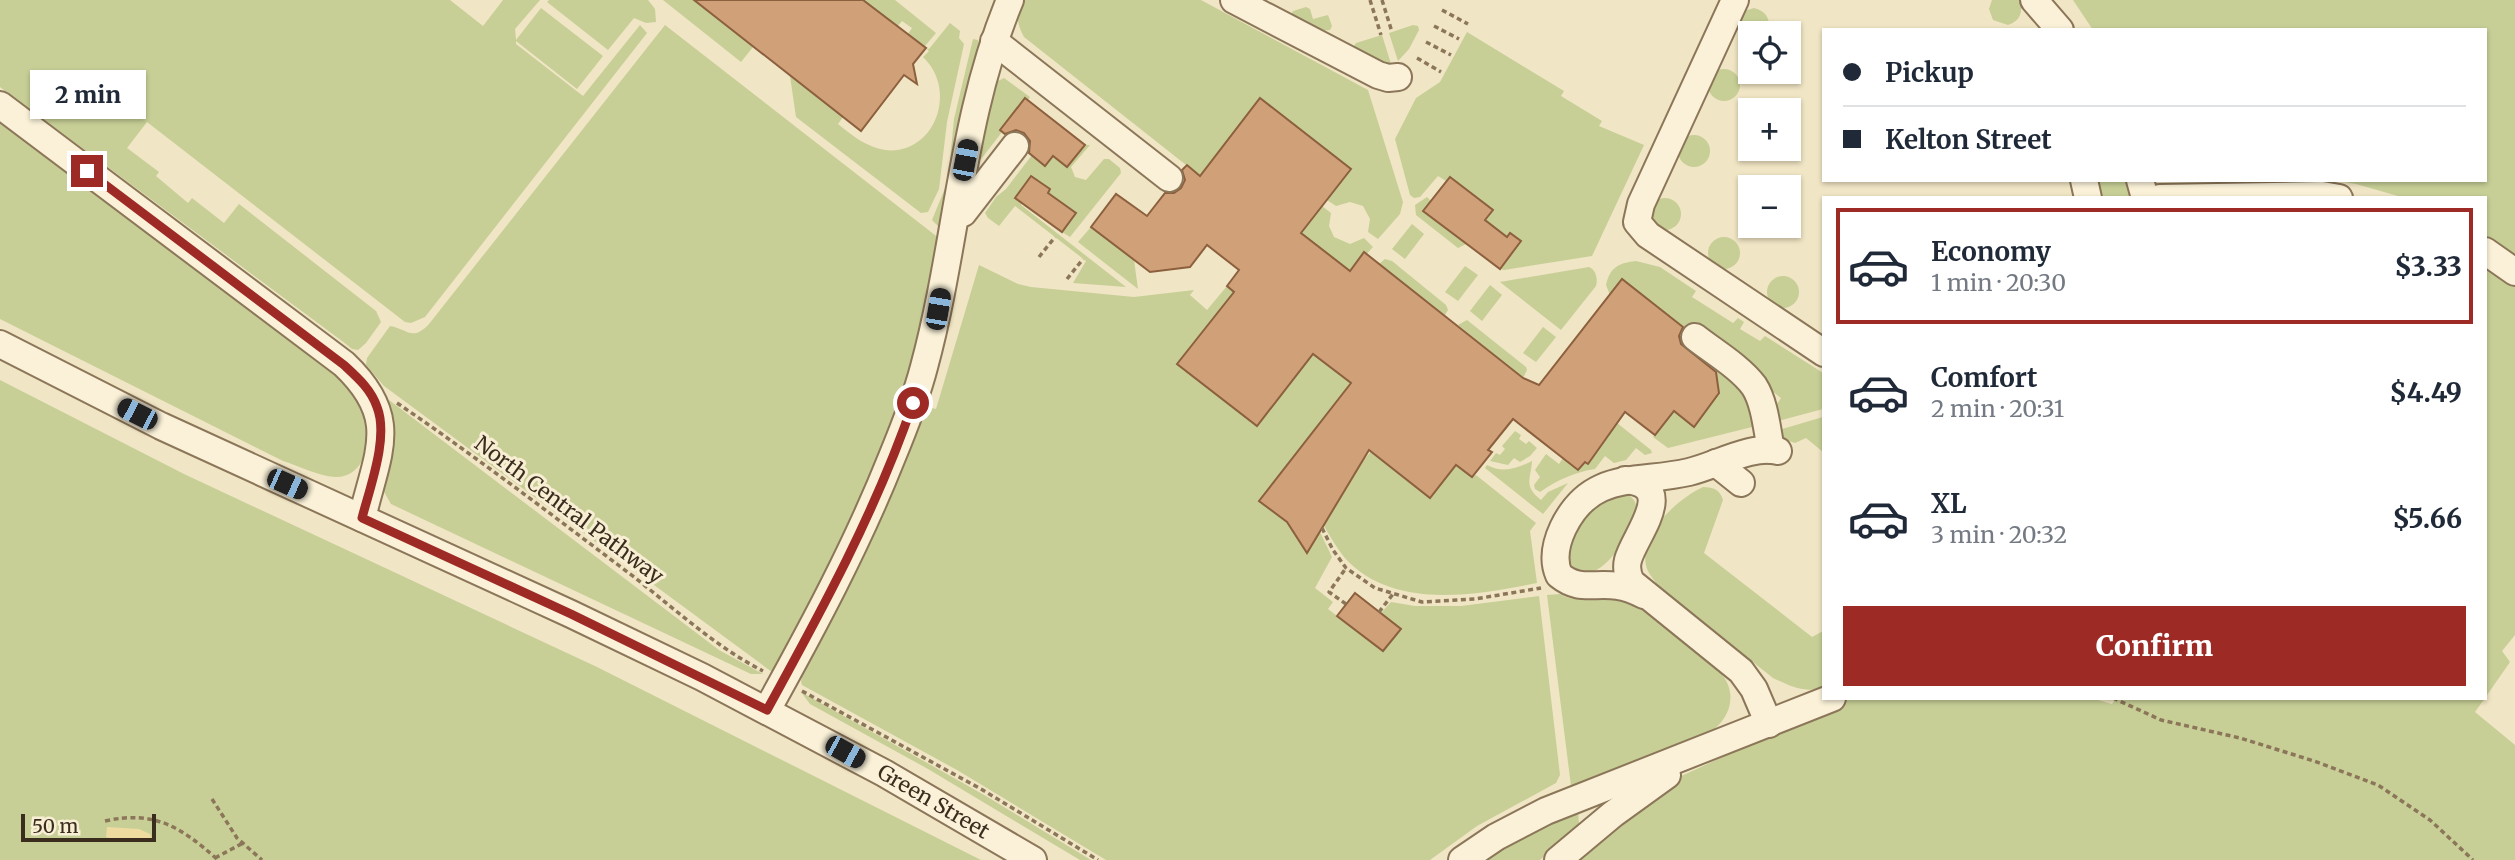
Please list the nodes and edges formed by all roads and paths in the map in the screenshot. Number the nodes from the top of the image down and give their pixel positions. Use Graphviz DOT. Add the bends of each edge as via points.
graph roads {
  1 [pos="1010,0"];
  2 [pos="1234,0"];
  3 [pos="1370,0"];
  4 [pos="1382,0"];
  5 [pos="1735,0"];
  6 [pos="2034,0"];
  7 [pos="1442,10"];
  8 [pos="1468,24"];
  9 [pos="1434,26"];
  10 [pos="2058,28"];
  11 [pos="1392,32"];
  12 [pos="1381,35"];
  13 [pos="1459,39"];
  14 [pos="994,41"];
  15 [pos="1426,42"];
  16 [pos="1451,55"];
  17 [pos="1408,67"];
  18 [pos="1441,72"];
  19 [pos="0,105"];
  20 [pos="1015,146"];
  21 [pos="1169,178"];
  22 [pos="2268,196"];
  23 [pos="2328,196"];
  24 [pos="966,216"];
  25 [pos="1055,237"];
  26 [pos="2487,252"];
  27 [pos="1039,257"];
  28 [pos="1083,259"];
  29 [pos="2515,272"];
  30 [pos="1067,279"];
  31 [pos="1695,337"];
  32 [pos="0,344"];
  33 [pos="1822,351"];
  34 [pos="396,402"];
  35 [pos="1716,464"];
  36 [pos="1689,472"];
  37 [pos="1625,480"];
  38 [pos="1741,483"];
  39 [pos="1652,507"];
  40 [pos="362,518"];
  41 [pos="1322,528"];
  42 [pos="1632,550"];
  43 [pos="1346,568"];
  44 [pos="1582,586"];
  45 [pos="1541,588"];
  46 [pos="1394,594"];
  47 [pos="1644,595"];
  48 [pos="1346,604"];
  49 [pos="1379,612"];
  50 [pos="768,674"];
  51 [pos="801,691"];
  52 [pos="1827,700"];
  53 [pos="2117,700"];
  54 [pos="767,710"];
  55 [pos="1769,724"];
  56 [pos="1713,746"];
  57 [pos="212,799"];
  58 [pos="105,821"];
  59 [pos="243,843"];
  60 [pos="216,859"];
  61 [pos="262,860"];
  62 [pos="1033,860"];
  63 [pos="1098,860"];
  64 [pos="1462,860"];
  65 [pos="1558,860"];
  66 [pos="2473,860"];
  1 -- 14 [label="street"];
  2 -- 17 [label="street" via="1378,75 1388,78"];
  3 -- 12 [label="path"];
  4 -- 11 [label="path"];
  5 -- 33 [label="street" via="1641,204 1637,222 1648,235"];
  6 -- 10 [label="street"];
  7 -- 8 [label="path"];
  9 -- 13 [label="path"];
  14 -- 21 [label="street"];
  14 -- 24 [label="street" via="979,92"];
  15 -- 16 [label="path"];
  17 -- 18 [label="path"];
  19 -- 40 [label="street" via="359,379 377,406 381,427"];
  20 -- 24 [label="street"];
  22 -- 23 [label="street"];
  24 -- 54 [label="street" via="909,416 852,552"];
  25 -- 27 [label="path"];
  26 -- 29 [label="street"];
  28 -- 30 [label="path"];
  31 -- 35 [label="street" via="1754,386 1775,450"];
  32 -- 40 [label="street, Green Street" via="161,426"];
  34 -- 50 [label="path, North Central Pathway" via="708,635"];
  35 -- 36 [label="street"];
  35 -- 38 [label="street"];
  36 -- 37 [label="street"];
  36 -- 39 [label="street" via="1665,486"];
  37 -- 39 [label="street" via="1646,489"];
  37 -- 44 [label="street" via="1599,487 1583,500 1558,539 1555,562 1559,575 1569,584"];
  39 -- 42 [label="street"];
  40 -- 54 [label="street, Green Street"];
  41 -- 43 [label="path"];
  42 -- 44 [label="street" via="1605,578"];
  42 -- 47 [label="street" via="1627,573"];
  43 -- 46 [label="path" via="1375,588"];
  43 -- 48 [label="path" via="1329,592"];
  44 -- 47 [label="street" via="1615,585"];
  45 -- 46 [label="path" via="1422,602"];
  46 -- 49 [label="path"];
  47 -- 55 [label="street" via="1741,671"];
  51 -- 63 [label="path" via="981,789"];
  52 -- 55 [label="street"];
  53 -- 66 [label="path" via="2161,720 2240,738 2378,785 2430,820"];
  54 -- 62 [label="street, Green Street"];
  55 -- 56 [label="street"];
  56 -- 64 [label="street" via="1546,811"];
  56 -- 65 [label="street" via="1633,798"];
  57 -- 59 [label="path"];
  58 -- 60 [label="path" via="134,816 159,820"];
  59 -- 60 [label="path"];
  59 -- 61 [label="path"];
}
